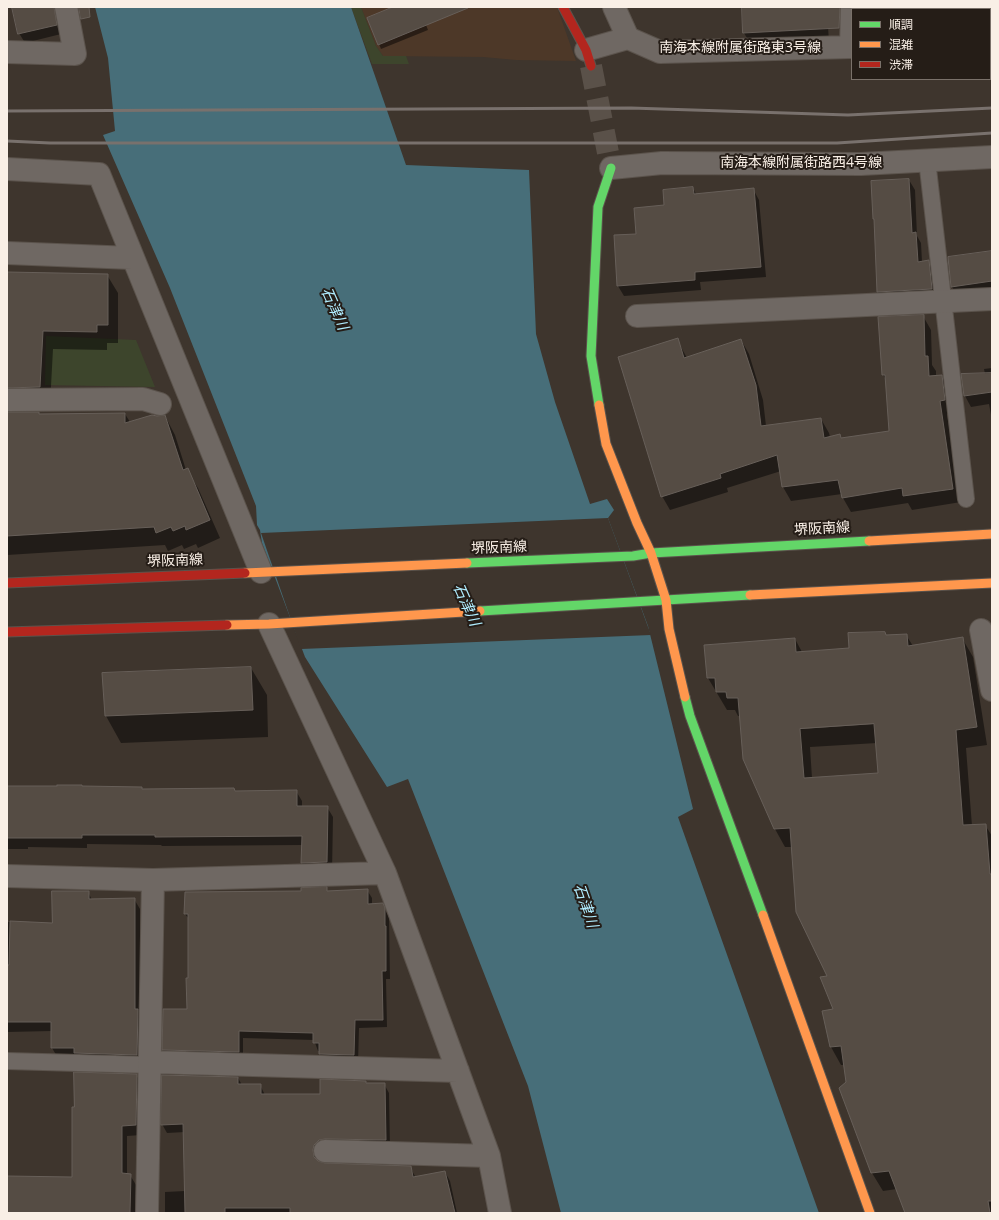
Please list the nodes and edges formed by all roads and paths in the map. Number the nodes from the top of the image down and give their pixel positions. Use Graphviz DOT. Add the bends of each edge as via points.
graph roads {
  1 [pos="66,7"];
  2 [pos="563,7"];
  3 [pos="614,7"];
  4 [pos="628,38"];
  5 [pos="851,47"];
  6 [pos="7,52"];
  7 [pos="589,58"];
  8 [pos="992,156"];
  9 [pos="927,160"];
  10 [pos="611,168"];
  11 [pos="7,169"];
  12 [pos="7,254"];
  13 [pos="132,258"];
  14 [pos="992,299"];
  15 [pos="943,303"];
  16 [pos="637,316"];
  17 [pos="7,400"];
  18 [pos="160,404"];
  19 [pos="966,499"];
  20 [pos="992,534"];
  21 [pos="651,553"];
  22 [pos="267,571"];
  23 [pos="7,583"];
  24 [pos="992,583"];
  25 [pos="666,600"];
  26 [pos="280,623"];
  27 [pos="981,630"];
  28 [pos="7,632"];
  29 [pos="992,690"];
  30 [pos="385,873"];
  31 [pos="7,876"];
  32 [pos="152,880"];
  33 [pos="7,1061"];
  34 [pos="150,1064"];
  35 [pos="458,1071"];
  36 [pos="325,1151"];
  37 [pos="489,1156"];
  38 [pos="147,1213"];
  39 [pos="500,1213"];
  40 [pos="870,1213"];
  1 -- 6 [label="street" via="75,54"];
  2 -- 7 [label="main road"];
  3 -- 4 [label="street"];
  4 -- 5 [label="street, 南海本線附属街路東3号線" via="660,52"];
  4 -- 7 [label="street"];
  8 -- 9 [label="street, 南海本線附属街路西4号線"];
  9 -- 10 [label="street, 南海本線附属街路西4号線" via="861,164 662,163"];
  9 -- 15 [label="lane"];
  10 -- 21 [label="main road" via="598,207 591,356 606,444"];
  11 -- 13 [label="street" via="99,174"];
  12 -- 13 [label="street"];
  13 -- 22 [label="street"];
  14 -- 15 [label="street"];
  15 -- 16 [label="street"];
  15 -- 19 [label="lane"];
  17 -- 18 [label="street" via="143,399"];
  20 -- 21 [label="main road, 堺阪南線"];
  21 -- 22 [label="main road, 堺阪南線" via="633,556"];
  21 -- 25 [label="main road"];
  22 -- 23 [label="main road, 堺阪南線"];
  24 -- 25 [label="main road"];
  25 -- 26 [label="main road"];
  25 -- 40 [label="main road" via="669,630 690,716"];
  26 -- 28 [label="main road"];
  26 -- 30 [label="street"];
  27 -- 29 [label="street"];
  30 -- 32 [label="street"];
  30 -- 35 [label="street"];
  31 -- 32 [label="street"];
  32 -- 34 [label="street"];
  33 -- 34 [label="lane"];
  34 -- 35 [label="street"];
  34 -- 38 [label="street"];
  35 -- 37 [label="street"];
  36 -- 37 [label="street"];
  37 -- 39 [label="street"];
}
